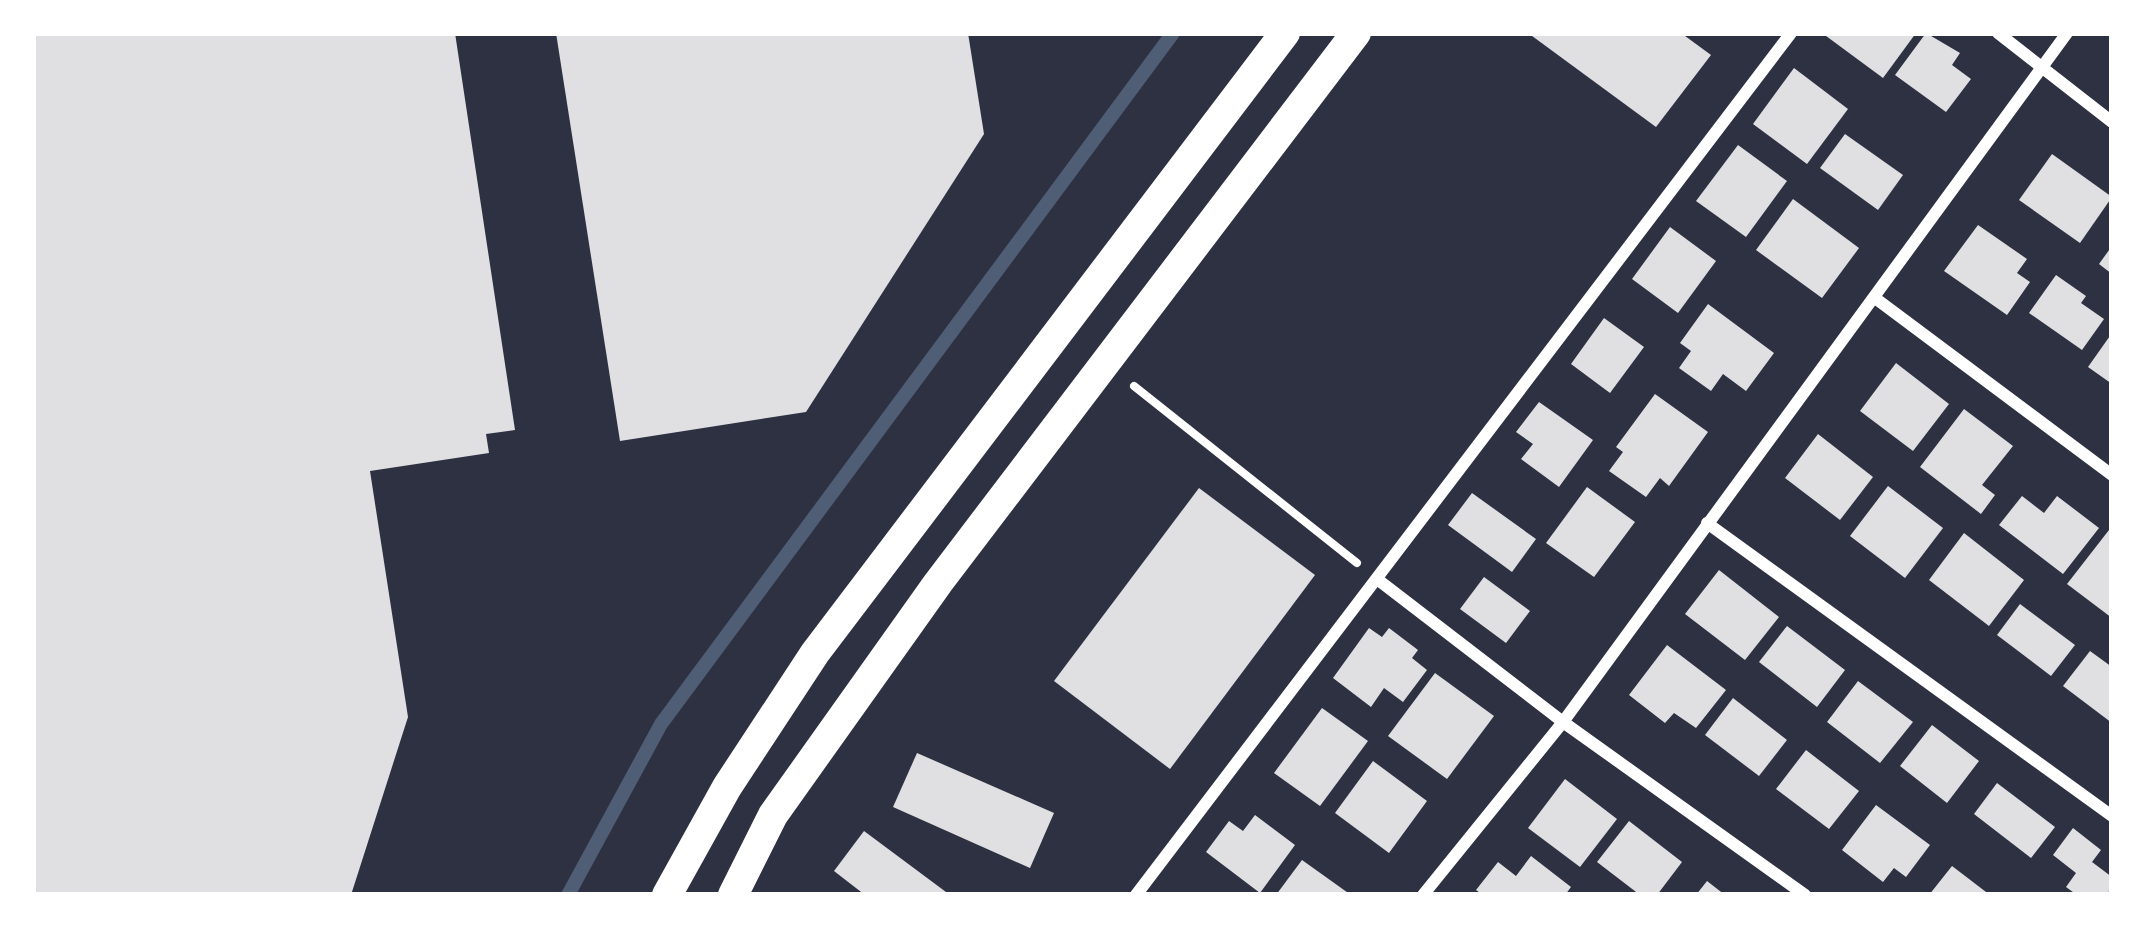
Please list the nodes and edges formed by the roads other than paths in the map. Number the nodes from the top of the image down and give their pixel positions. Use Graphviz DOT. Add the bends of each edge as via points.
graph roads {
  1 [pos="1285,33"];
  2 [pos="1356,33"];
  3 [pos="1791,33"];
  4 [pos="1998,33"];
  5 [pos="2067,33"];
  6 [pos="2042,67"];
  7 [pos="2112,122"];
  8 [pos="1875,298"];
  9 [pos="2112,475"];
  10 [pos="1707,523"];
  11 [pos="1377,579"];
  12 [pos="1563,722"];
  13 [pos="2112,816"];
  14 [pos="667,895"];
  15 [pos="733,895"];
  16 [pos="1136,895"];
  17 [pos="1423,895"];
  18 [pos="1805,895"];
  1 -- 14 [label="main road" via="814,653"];
  2 -- 15 [label="main road" via="938,583 773,815"];
  3 -- 11 [label="street"];
  4 -- 6 [label="street"];
  5 -- 6 [label="street"];
  6 -- 7 [label="street"];
  6 -- 8 [label="street"];
  8 -- 9 [label="street"];
  8 -- 10 [label="street"];
  10 -- 12 [label="street"];
  10 -- 13 [label="street"];
  11 -- 12 [label="street"];
  11 -- 16 [label="street"];
  12 -- 17 [label="street"];
  12 -- 18 [label="street"];
}
